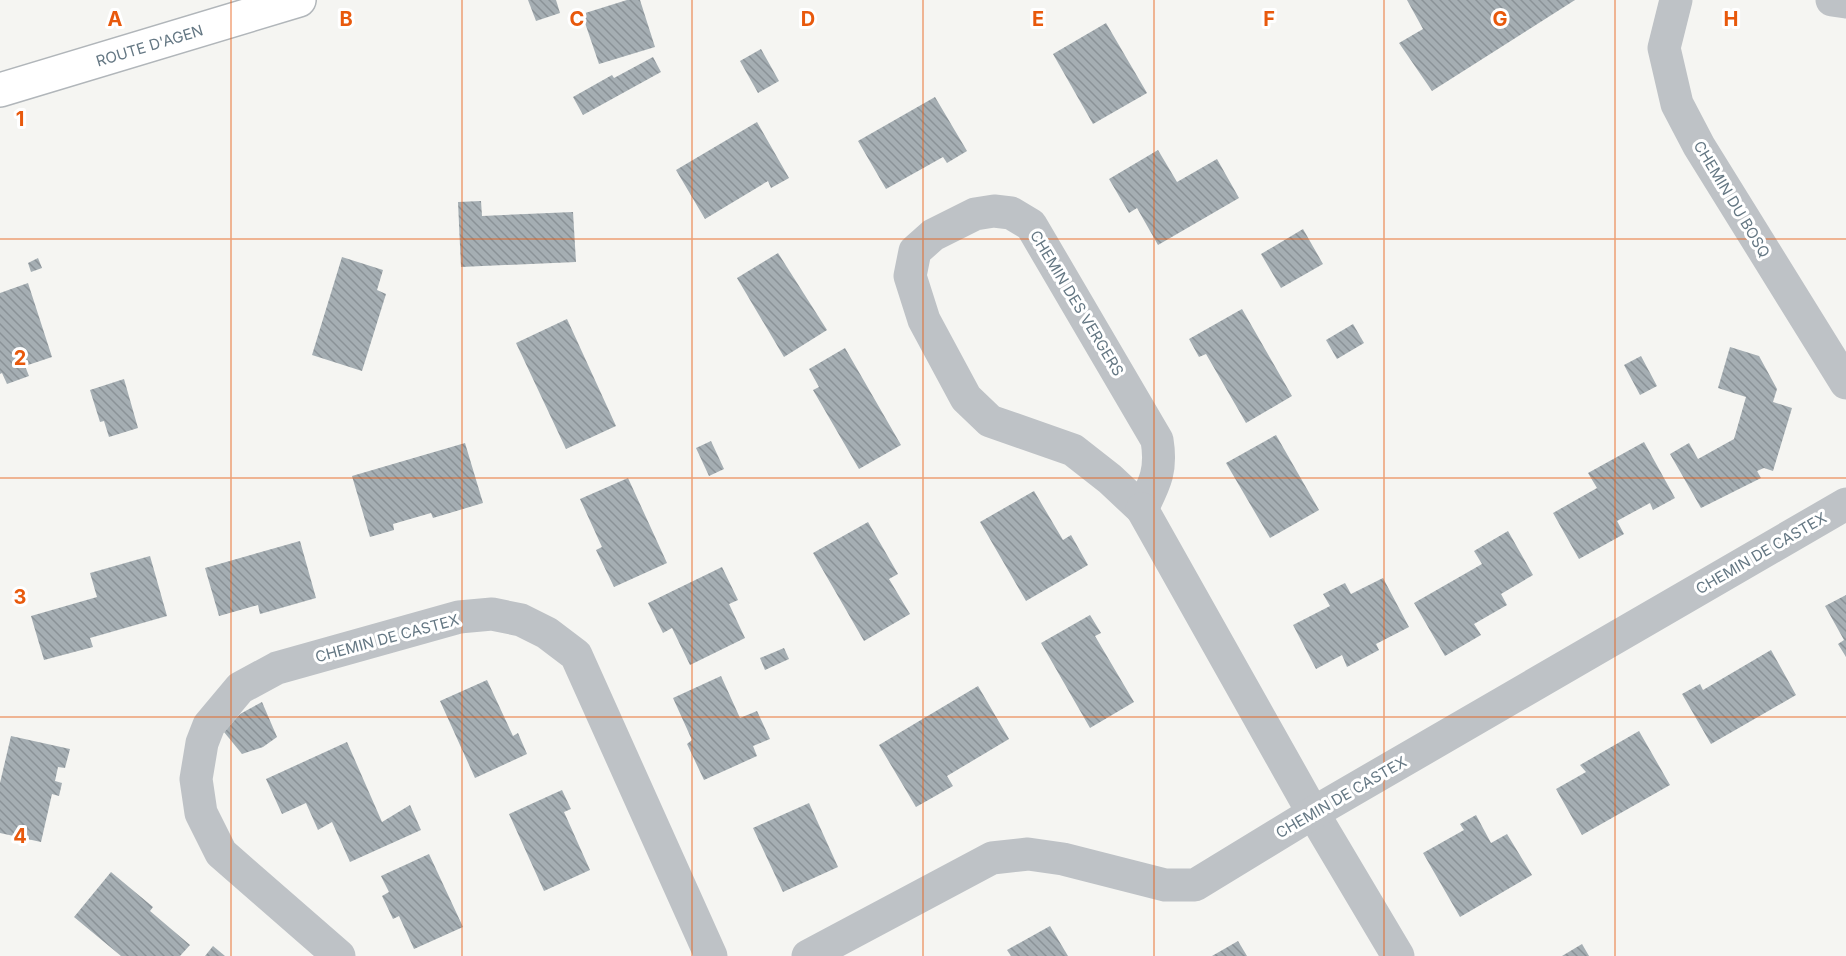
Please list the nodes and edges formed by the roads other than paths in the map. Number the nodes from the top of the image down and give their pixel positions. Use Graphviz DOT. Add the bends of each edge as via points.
graph roads {
  1 [pos="299,0"];
  2 [pos="1676,0"];
  3 [pos="1832,0"];
  4 [pos="1846,2"];
  5 [pos="0,90"];
  6 [pos="1846,383"];
  7 [pos="1846,504"];
  8 [pos="1142,509"];
  9 [pos="1312,813"];
  10 [pos="339,956"];
  11 [pos="711,956"];
  12 [pos="808,956"];
  13 [pos="1398,956"];
  1 -- 5 [label="main road, ROUTE D'AGEN"];
  2 -- 6 [label="street, CHEMIN DU BOSQ" via="1664,48 1677,104"];
  3 -- 4 [label="street"];
  7 -- 9 [label="street, CHEMIN DE CASTEX"];
  8 -- 8 [label="street, CHEMIN DES VERGERS" via="1158,477 1157,440 1031,225 1011,213 994,211 975,214 933,235 915,251 910,276 924,320 966,398 990,420 1073,450"];
  8 -- 9 [label="street, CHEMIN DES VERGERS"];
  9 -- 12 [label="street, CHEMIN DE CASTEX" via="1195,885 1165,885 1028,854 992,858"];
  9 -- 13 [label="street, CHEMIN DES VERGERS"];
  10 -- 11 [label="street, CHEMIN DE CASTEX" via="220,853 201,813 196,779 209,725 240,688 277,668 459,617 492,614 521,620 576,655"];
}
